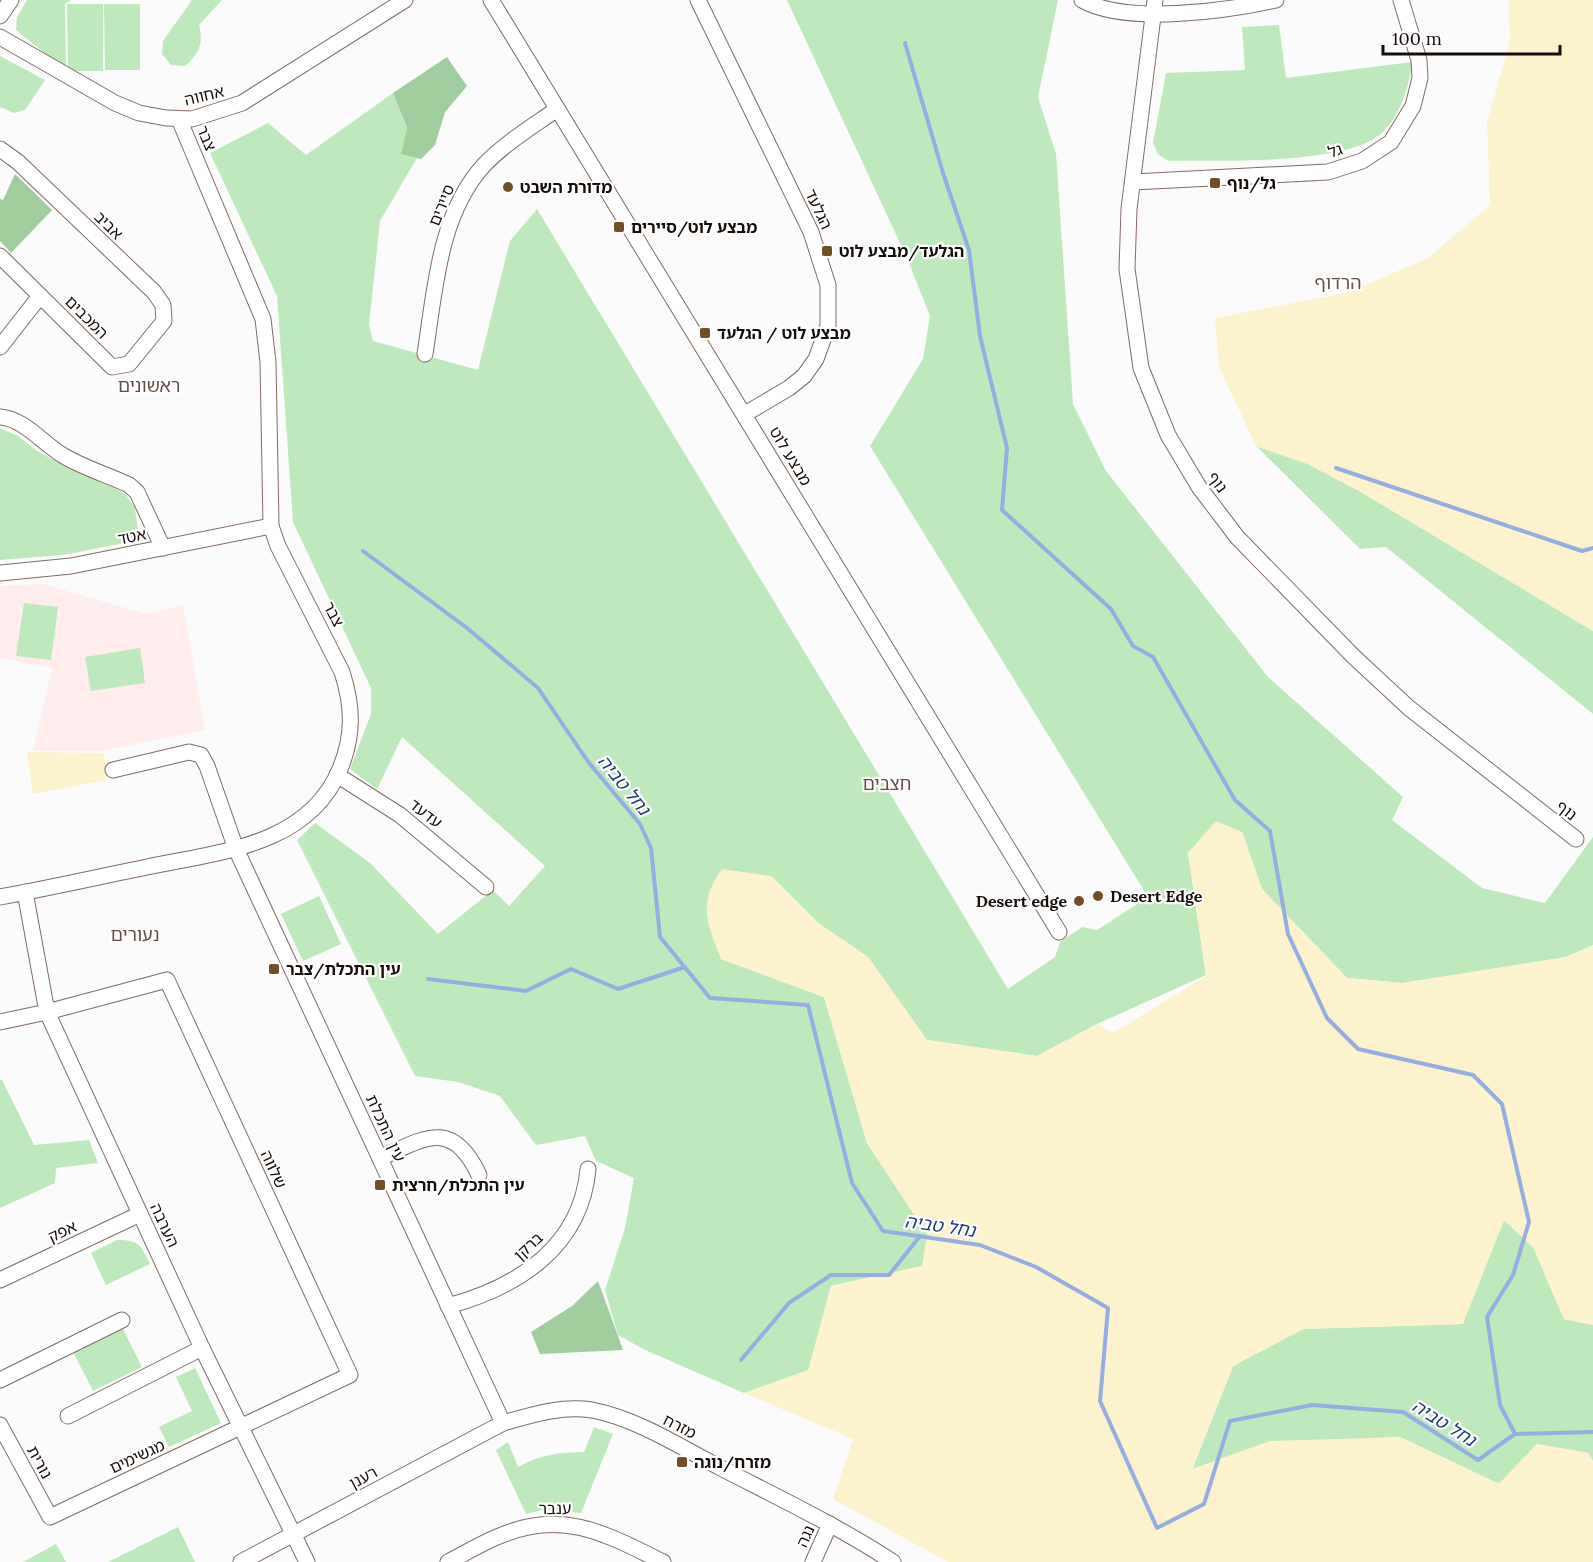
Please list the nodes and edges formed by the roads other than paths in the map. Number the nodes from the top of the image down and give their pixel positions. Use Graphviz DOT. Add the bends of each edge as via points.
graph roads {
  1 [pos="11,0"];
  2 [pos="405,0"];
  3 [pos="491,0"];
  4 [pos="698,0"];
  5 [pos="1082,0"];
  6 [pos="1276,0"];
  7 [pos="1401,0"];
  8 [pos="1155,6"];
  9 [pos="0,16"];
  10 [pos="0,37"];
  11 [pos="557,109"];
  12 [pos="179,119"];
  13 [pos="0,148"];
  14 [pos="1133,182"];
  15 [pos="0,256"];
  16 [pos="40,296"];
  17 [pos="152,339"];
  18 [pos="0,347"];
  19 [pos="425,354"];
  20 [pos="745,414"];
  21 [pos="0,417"];
  22 [pos="271,525"];
  23 [pos="163,548"];
  24 [pos="0,573"];
  25 [pos="113,771"];
  26 [pos="337,775"];
  27 [pos="1576,839"];
  28 [pos="236,849"];
  29 [pos="486,887"];
  30 [pos="25,892"];
  31 [pos="0,897"];
  32 [pos="1059,932"];
  33 [pos="47,1012"];
  34 [pos="0,1022"];
  35 [pos="380,1158"];
  36 [pos="588,1169"];
  37 [pos="479,1175"];
  38 [pos="140,1214"];
  39 [pos="0,1280"];
  40 [pos="448,1306"];
  41 [pos="122,1320"];
  42 [pos="202,1348"];
  43 [pos="0,1380"];
  44 [pos="68,1416"];
  45 [pos="502,1423"];
  46 [pos="0,1425"];
  47 [pos="240,1428"];
  48 [pos="50,1517"];
  49 [pos="830,1524"];
  50 [pos="293,1534"];
  51 [pos="241,1562"];
  52 [pos="307,1562"];
  53 [pos="448,1562"];
  54 [pos="663,1562"];
  55 [pos="813,1562"];
  56 [pos="893,1562"];
  57 [pos="906,1562"];
  1 -- 9 [label="street"];
  2 -- 12 [label="street, אחווה" via="242,103 192,119"];
  3 -- 11 [label="street, מבצע לוט"];
  4 -- 20 [label="street, הגלעד" via="811,232 828,285 828,326 816,359 797,382"];
  5 -- 8 [label="street" via="1118,13"];
  6 -- 8 [label="street" via="1219,10"];
  7 -- 14 [label="street, גל" via="1419,60 1420,78 1413,106 1391,142 1362,161 1328,172"];
  8 -- 14 [label="street, נוף"];
  10 -- 12 [label="street, אחווה" via="115,103"];
  11 -- 19 [label="street, סיירים" via="494,156 468,184 444,248"];
  11 -- 20 [label="street, מבצע לוט"];
  12 -- 22 [label="street, צבר" via="263,319 268,362"];
  13 -- 17 [label="street, אביב" via="153,292 165,313"];
  14 -- 27 [label="street, נוף" via="1127,268 1141,368 1168,435 1199,487 1269,571 1383,684"];
  15 -- 16 [label="street, המכבים"];
  16 -- 17 [label="street, המכבים" via="112,367 129,364"];
  16 -- 18 [label="street"];
  20 -- 32 [label="street, מבצע לוט"];
  21 -- 23 [label="street" via="21,424 66,457 129,485 137,492"];
  22 -- 23 [label="street, אטד"];
  22 -- 26 [label="street, צבר" via="349,693 351,734"];
  23 -- 24 [label="street, אטד" via="71,567"];
  25 -- 28 [label="street, עין התכלת" via="189,752 201,755"];
  26 -- 28 [label="street, צבר" via="308,816 279,833"];
  26 -- 29 [label="street, עדעד" via="400,815"];
  28 -- 30 [label="street, צבר"];
  28 -- 35 [label="street, עין התכלת"];
  30 -- 31 [label="street, צבר"];
  30 -- 33 [label="street, הערבה"];
  33 -- 34 [label="street"];
  33 -- 38 [label="street, הערבה"];
  33 -- 47 [label="street, שלווה" via="167,980 192,1033 350,1375"];
  35 -- 37 [label="street" via="420,1140 441,1137 465,1149"];
  35 -- 40 [label="street, עין התכלת"];
  36 -- 40 [label="street, ברקן" via="581,1205 548,1254 501,1288"];
  38 -- 39 [label="street, אפק"];
  38 -- 42 [label="street, הערבה"];
  40 -- 45 [label="street, עין התכלת"];
  41 -- 43 [label="street"];
  42 -- 44 [label="street"];
  42 -- 47 [label="street, הערבה"];
  45 -- 49 [label="street, מזרח" via="568,1409 616,1416"];
  45 -- 50 [label="street, רענן"];
  46 -- 48 [label="street, נורית"];
  47 -- 48 [label="street, מגשימים"];
  47 -- 50 [label="street, הערבה"];
  49 -- 55 [label="street, נגה"];
  49 -- 56 [label="street, מזרח"];
  49 -- 57 [label="street, מזרח"];
  50 -- 51 [label="street, רענן"];
  50 -- 52 [label="street, הערבה"];
  53 -- 54 [label="street, ענבר" via="502,1535 562,1523 603,1533"];
}
